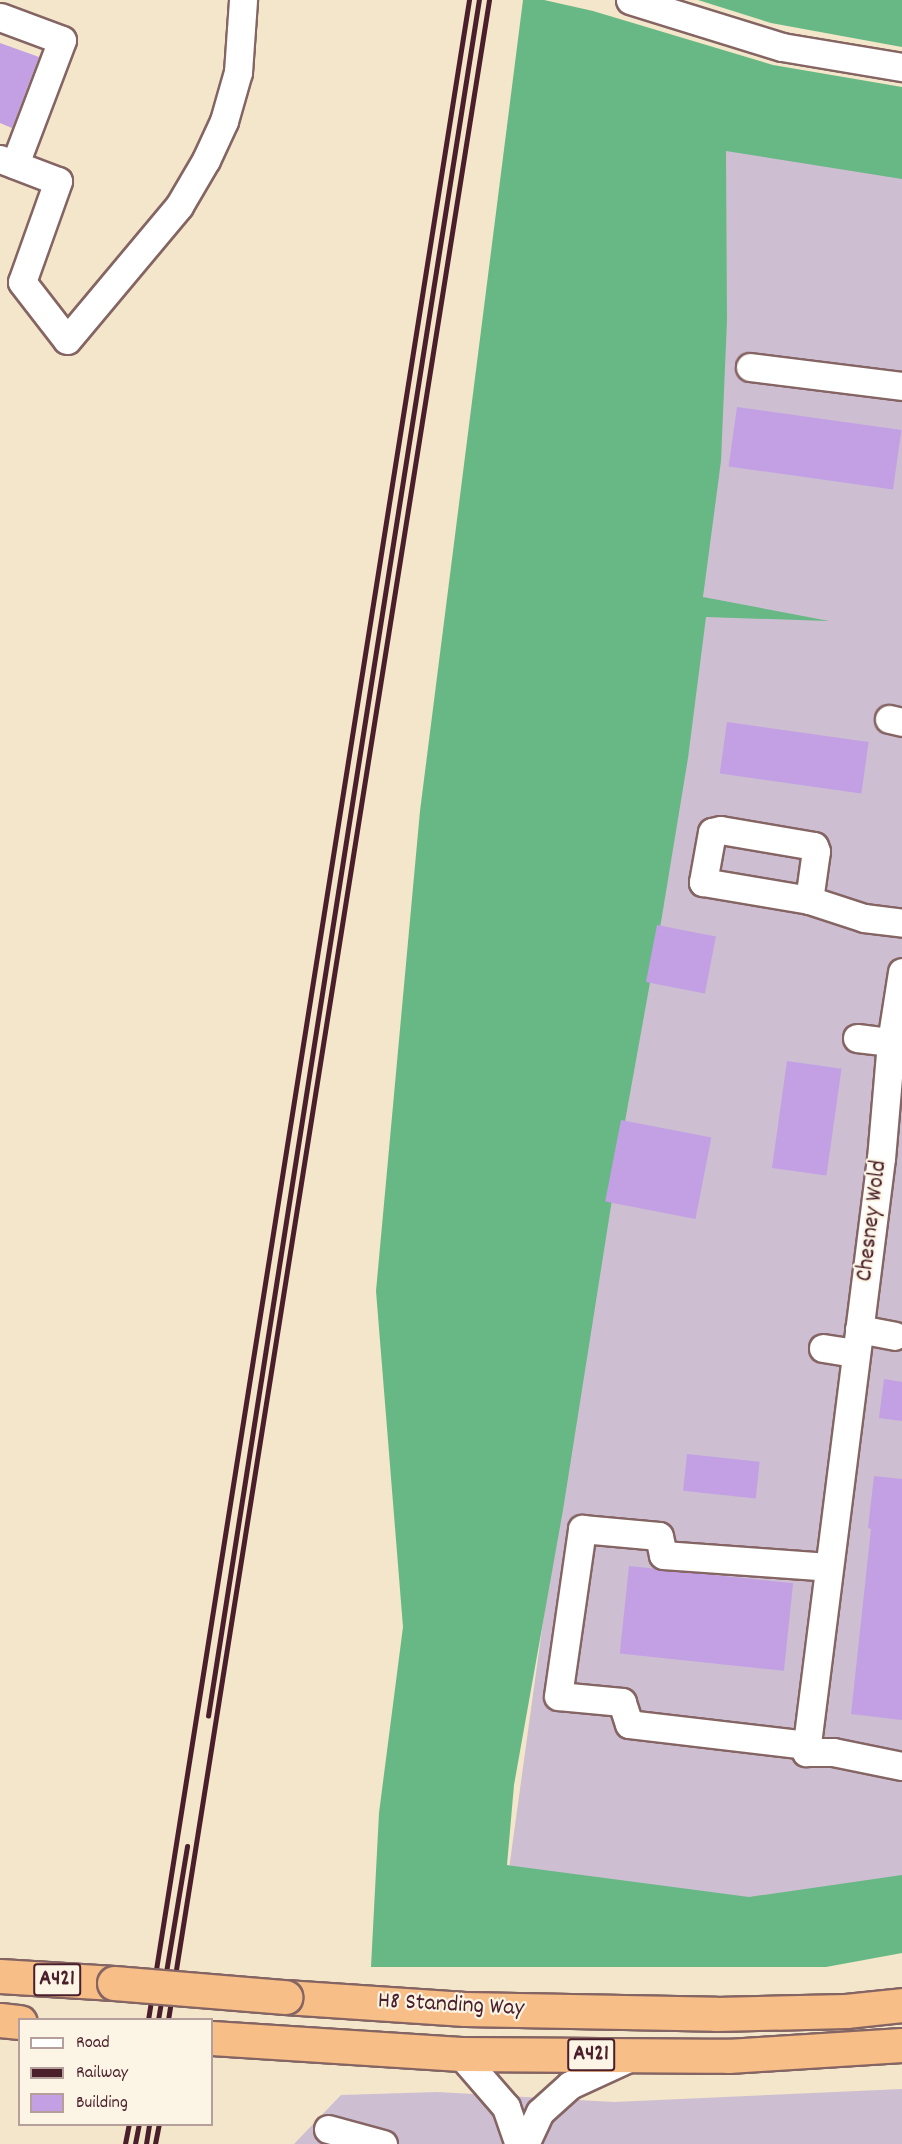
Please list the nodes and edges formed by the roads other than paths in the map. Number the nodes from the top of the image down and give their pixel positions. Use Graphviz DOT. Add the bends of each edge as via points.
graph roads {
  1 [pos="243,0"];
  2 [pos="630,0"];
  3 [pos="0,17"];
  4 [pos="902,67"];
  5 [pos="8,161"];
  6 [pos="750,367"];
  7 [pos="902,386"];
  8 [pos="809,900"];
  9 [pos="902,923"];
  10 [pos="902,978"];
  11 [pos="857,1038"];
  12 [pos="891,1042"];
  13 [pos="891,1160"];
  14 [pos="894,1336"];
  15 [pos="857,1341"];
  16 [pos="823,1348"];
  17 [pos="830,1567"];
  18 [pos="807,1745"];
  19 [pos="902,1766"];
  20 [pos="0,1976"];
  21 [pos="902,2005"];
  22 [pos="0,2020"];
  23 [pos="18,2022"];
  24 [pos="213,2038"];
  25 [pos="902,2045"];
  26 [pos="460,2054"];
  27 [pos="638,2055"];
  28 [pos="328,2129"];
  29 [pos="383,2144"];
  30 [pos="519,2144"];
  31 [pos="525,2144"];
  1 -- 5 [label="street" via="238,72 224,121 206,160 171,215 67,340 22,282 58,181"];
  2 -- 4 [label="street" via="782,48"];
  3 -- 5 [label="street" via="62,40"];
  6 -- 7 [label="street"];
  8 -- 9 [label="street" via="864,918"];
  10 -- 12 [label="street, Chesney Wold"];
  11 -- 12 [label="street"];
  12 -- 13 [label="street, Chesney Wold"];
  13 -- 15 [label="street, Chesney Wold"];
  14 -- 15 [label="street"];
  15 -- 16 [label="street"];
  15 -- 17 [label="street, Chesney Wold"];
  17 -- 18 [label="street, Chesney Wold"];
  17 -- 18 [label="street" via="663,1555 659,1536 582,1529 558,1696 622,1702 629,1724"];
  18 -- 19 [label="street" via="806,1752 833,1752"];
  20 -- 21 [label="highway, H8 Standing Way / A421, bridge" via="465,2009 716,2014 846,2011"];
  22 -- 23 [label="highway, A421"];
  24 -- 26 [label="highway, H8 Standing Way / A421"];
  25 -- 27 [label="highway, H8 Standing Way / A421" via="728,2056"];
  26 -- 27 [label="highway, H8 Standing Way / A421"];
  26 -- 30 [label="street" via="506,2108"];
  27 -- 31 [label="street" via="570,2085 540,2112"];
  28 -- 29 [label="street"];
}
